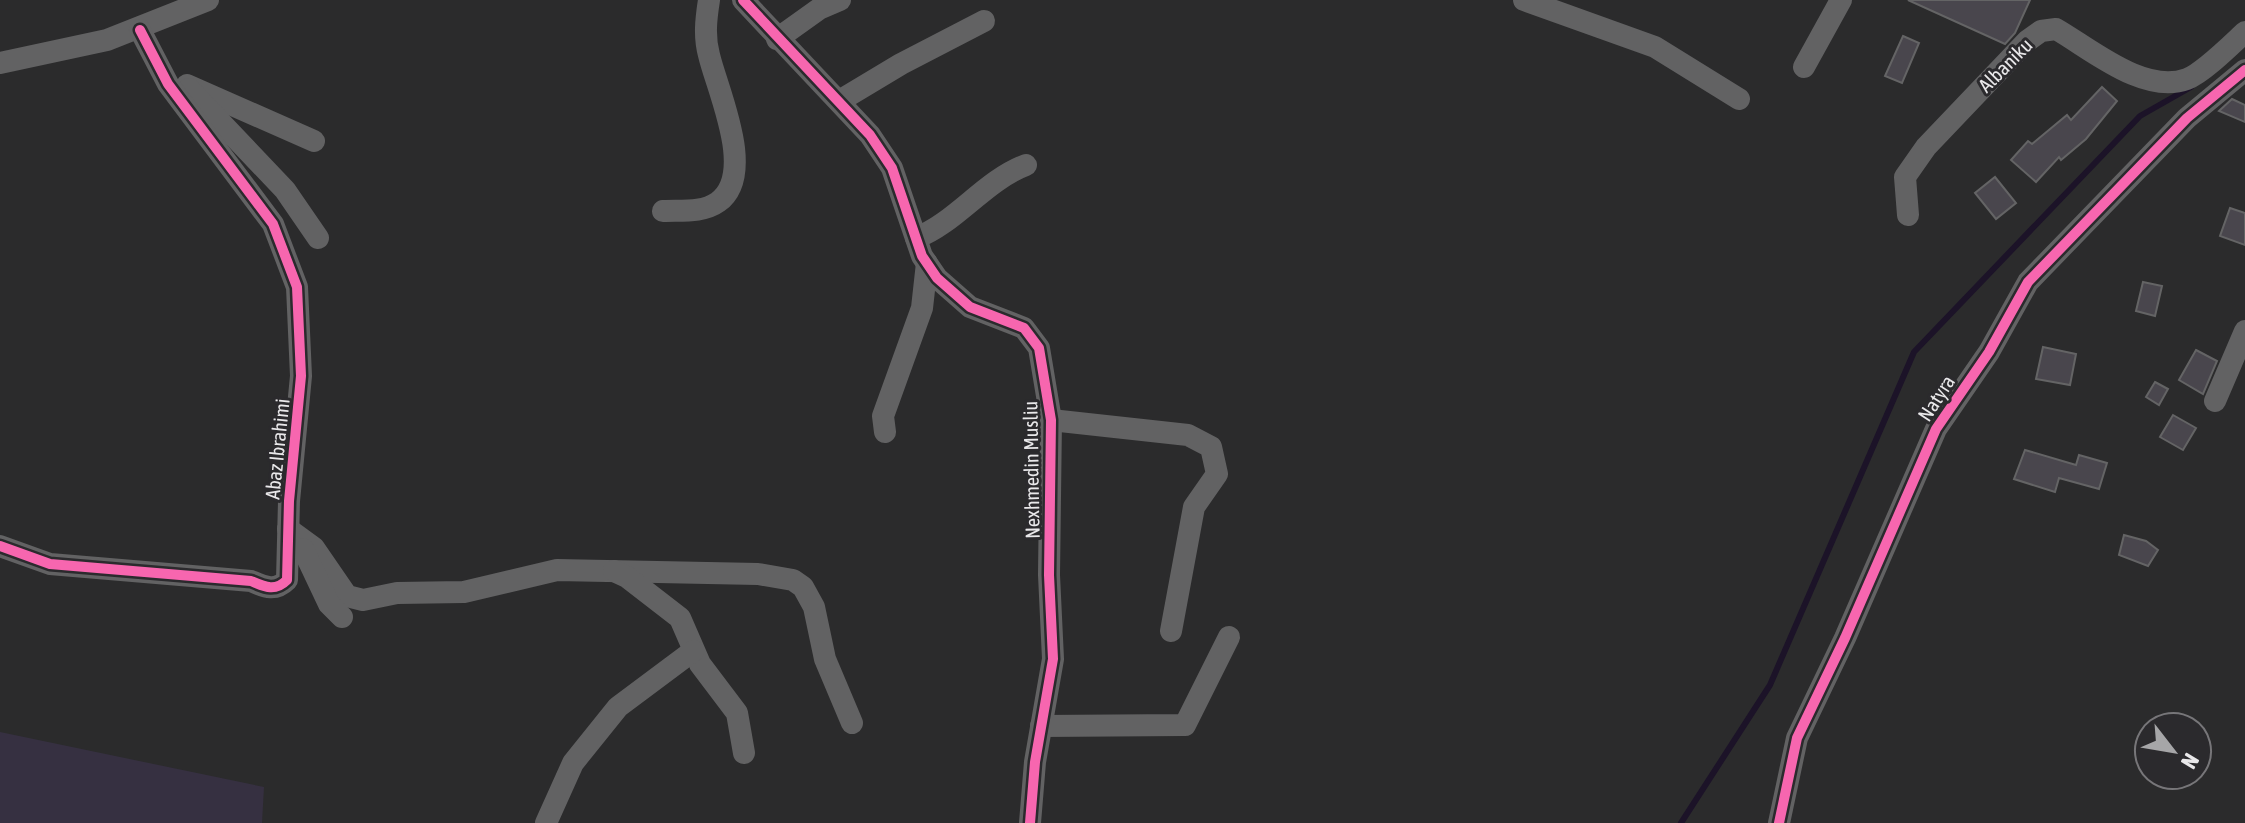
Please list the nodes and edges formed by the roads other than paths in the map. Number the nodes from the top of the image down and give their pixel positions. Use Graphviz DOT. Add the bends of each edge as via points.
graph roads {
  1 [pos="208,0"];
  2 [pos="709,0"];
  3 [pos="743,0"];
  4 [pos="840,0"];
  5 [pos="1524,0"];
  6 [pos="1841,0"];
  7 [pos="984,21"];
  8 [pos="140,30"];
  9 [pos="2245,32"];
  10 [pos="777,39"];
  11 [pos="0,63"];
  12 [pos="1804,67"];
  13 [pos="160,69"];
  14 [pos="2245,70"];
  15 [pos="185,85"];
  16 [pos="1739,99"];
  17 [pos="841,100"];
  18 [pos="314,141"];
  19 [pos="1026,165"];
  20 [pos="663,211"];
  21 [pos="1908,215"];
  22 [pos="318,238"];
  23 [pos="916,238"];
  24 [pos="927,263"];
  25 [pos="2245,331"];
  26 [pos="2215,401"];
  27 [pos="1051,420"];
  28 [pos="885,432"];
  29 [pos="288,529"];
  30 [pos="0,546"];
  31 [pos="609,569"];
  32 [pos="342,617"];
  33 [pos="1171,631"];
  34 [pos="1229,637"];
  35 [pos="693,651"];
  36 [pos="852,723"];
  37 [pos="1041,726"];
  38 [pos="744,753"];
  39 [pos="546,823"];
  40 [pos="1030,823"];
  41 [pos="1779,823"];
  1 -- 8 [label="street"];
  2 -- 20 [label="street" via="706,37 732,132 731,184 713,205"];
  3 -- 10 [label="street, Nexhmedin Musliu"];
  4 -- 10 [label="street"];
  5 -- 16 [label="street" via="1655,47"];
  6 -- 12 [label="street"];
  7 -- 17 [label="street"];
  8 -- 11 [label="street"];
  8 -- 13 [label="street, Abaz Ibrahimi"];
  9 -- 21 [label="street, Albaniku" via="2187,79 2159,82 2138,76 2056,29 2041,31 1926,147 1905,177"];
  10 -- 17 [label="street, Nexhmedin Musliu"];
  13 -- 15 [label="street"];
  13 -- 29 [label="street, Abaz Ibrahimi" via="273,224 297,287 301,376"];
  14 -- 41 [label="street, Natyra" via="2187,118 2028,282 1989,352 1936,429 1797,738"];
  15 -- 18 [label="street"];
  15 -- 22 [label="street" via="285,190"];
  17 -- 23 [label="street, Nexhmedin Musliu" via="892,168"];
  19 -- 23 [label="street" via="944,225"];
  23 -- 24 [label="street, Nexhmedin Musliu"];
  24 -- 27 [label="street, Nexhmedin Musliu" via="970,307 1024,328 1045,368"];
  24 -- 28 [label="street" via="922,308 883,416"];
  25 -- 26 [label="street"];
  27 -- 33 [label="street, Nexhmedin Musliu" via="1188,435 1211,447 1217,474 1194,507"];
  27 -- 37 [label="street, Nexhmedin Musliu" via="1053,659"];
  29 -- 30 [label="street, Abaz Ibrahimi" via="287,580 275,588 251,581 50,564"];
  29 -- 31 [label="street, Abaz Ibrahimi" via="314,548 347,596 363,600 397,593 464,592 557,570"];
  29 -- 32 [label="street, Abaz Ibrahimi" via="329,604"];
  31 -- 35 [label="street" via="672,609"];
  31 -- 36 [label="street, Abaz Ibrahimi" via="793,580 814,607 825,659"];
  34 -- 37 [label="street" via="1185,725"];
  35 -- 38 [label="street" via="737,713"];
  35 -- 39 [label="street" via="618,707 573,763"];
  37 -- 40 [label="street, Nexhmedin Musliu"];
}
